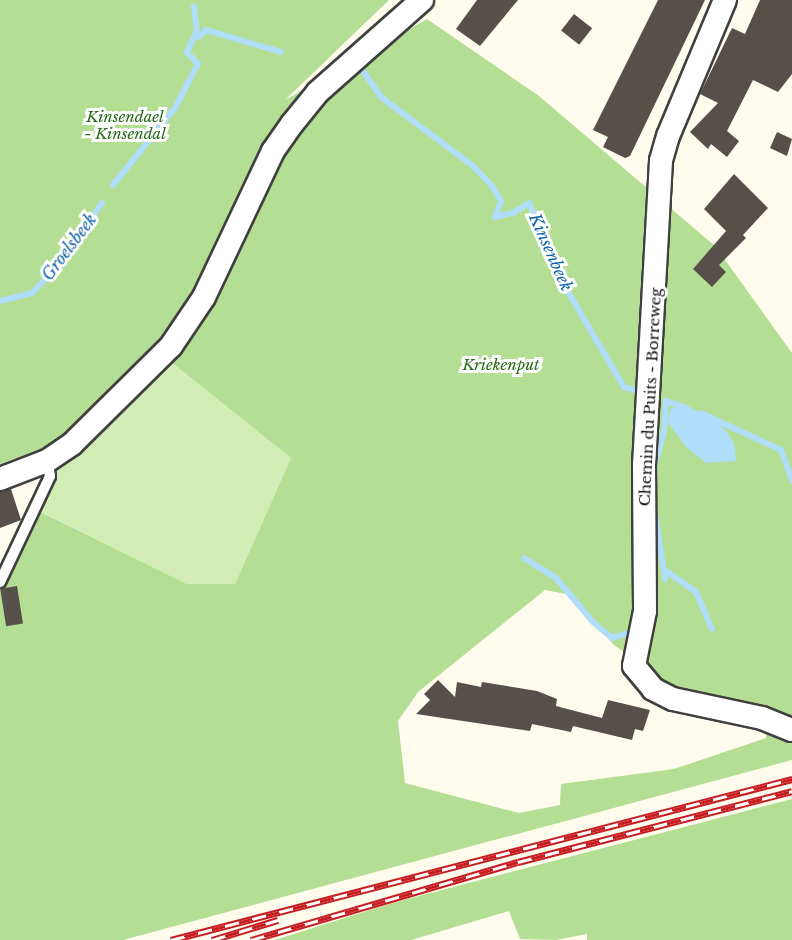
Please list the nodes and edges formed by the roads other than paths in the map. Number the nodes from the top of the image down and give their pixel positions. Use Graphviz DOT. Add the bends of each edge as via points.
graph roads {
  1 [pos="422,0"];
  2 [pos="724,0"];
  3 [pos="47,461"];
  4 [pos="0,479"];
  5 [pos="0,582"];
  6 [pos="792,730"];
  1 -- 3 [label="street" via="318,92 292,124 273,152 204,297 171,346 72,444"];
  2 -- 6 [label="street, Chemin du Puits - Borreweg" via="668,136 662,161 644,465 645,612 634,666 653,689 673,699 762,718"];
  3 -- 4 [label="street"];
  3 -- 5 [label="lane" via="50,476"];
}
